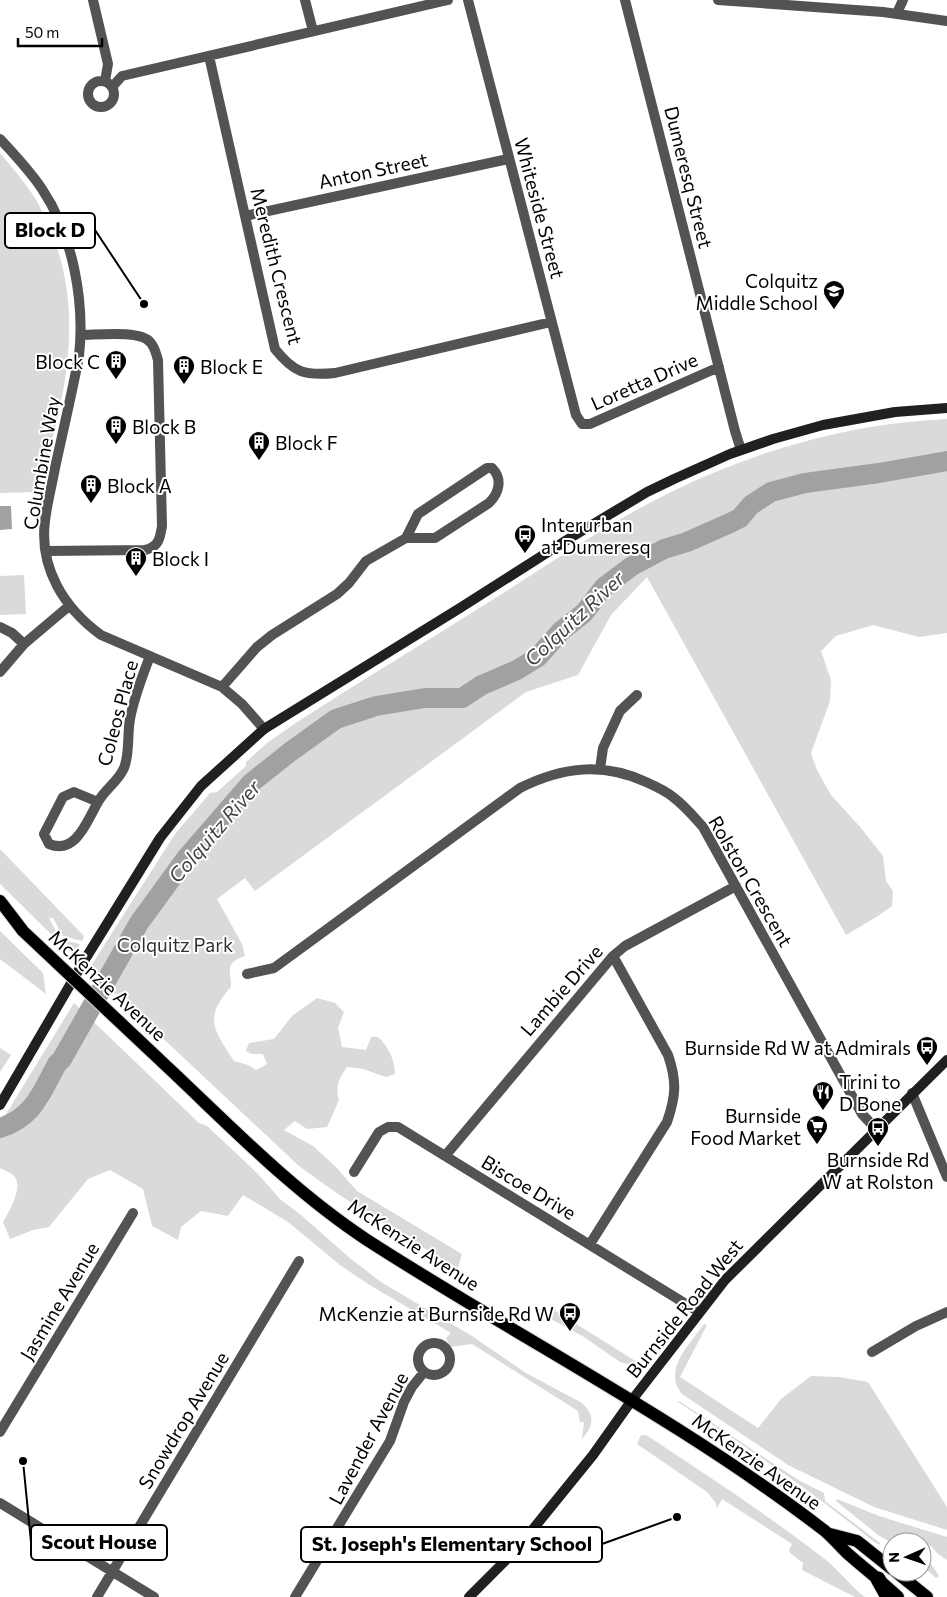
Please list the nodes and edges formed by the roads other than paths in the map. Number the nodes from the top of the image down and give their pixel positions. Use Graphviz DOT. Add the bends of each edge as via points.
graph roads {
  1 [pos="93,0"];
  2 [pos="305,0"];
  3 [pos="448,0"];
  4 [pos="468,0"];
  5 [pos="625,0"];
  6 [pos="718,0"];
  7 [pos="903,0"];
  8 [pos="897,13"];
  9 [pos="947,20"];
  10 [pos="313,30"];
  11 [pos="209,56"];
  12 [pos="0,139"];
  13 [pos="508,159"];
  14 [pos="245,216"];
  15 [pos="551,322"];
  16 [pos="81,335"];
  17 [pos="719,368"];
  18 [pos="947,408"];
  19 [pos="582,424"];
  20 [pos="741,450"];
  21 [pos="406,538"];
  22 [pos="46,552"];
  23 [pos="69,606"];
  24 [pos="0,627"];
  25 [pos="24,644"];
  26 [pos="150,656"];
  27 [pos="0,672"];
  28 [pos="222,687"];
  29 [pos="636,696"];
  30 [pos="264,729"];
  31 [pos="600,769"];
  32 [pos="98,802"];
  33 [pos="736,886"];
  34 [pos="0,901"];
  35 [pos="0,917"];
  36 [pos="23,931"];
  37 [pos="613,956"];
  38 [pos="247,974"];
  39 [pos="947,1060"];
  40 [pos="912,1093"];
  41 [pos="0,1105"];
  42 [pos="876,1130"];
  43 [pos="445,1156"];
  44 [pos="354,1172"];
  45 [pos="947,1177"];
  46 [pos="133,1213"];
  47 [pos="590,1244"];
  48 [pos="299,1261"];
  49 [pos="699,1312"];
  50 [pos="947,1312"];
  51 [pos="872,1352"];
  52 [pos="424,1372"];
  53 [pos="632,1400"];
  54 [pos="0,1432"];
  55 [pos="0,1503"];
  56 [pos="827,1533"];
  57 [pos="882,1561"];
  58 [pos="112,1571"];
  59 [pos="878,1579"];
  60 [pos="908,1582"];
  61 [pos="96,1597"];
  62 [pos="154,1597"];
  63 [pos="295,1597"];
  64 [pos="469,1597"];
  65 [pos="888,1597"];
  66 [pos="898,1597"];
  67 [pos="927,1597"];
  1 -- 11 [label="street" via="108,64 109,84 122,76"];
  2 -- 10 [label="street"];
  3 -- 10 [label="street"];
  4 -- 13 [label="street, Whiteside Street"];
  5 -- 17 [label="street, Dumeresq Street"];
  6 -- 8 [label="street"];
  7 -- 8 [label="street"];
  8 -- 9 [label="street"];
  10 -- 11 [label="street"];
  11 -- 14 [label="street, Meredith Crescent"];
  12 -- 16 [label="street, Columbine Way" via="43,190 58,218 77,281"];
  13 -- 14 [label="street, Anton Street"];
  13 -- 15 [label="street, Whiteside Street"];
  14 -- 15 [label="street, Meredith Crescent" via="275,349 291,367 305,373 335,373"];
  15 -- 19 [label="street, Whiteside Street" via="576,415"];
  16 -- 22 [label="street, Columbine Way" via="75,381 45,521"];
  16 -- 22 [label="street" via="137,335 150,341 155,351 158,360 162,526 157,544 152,548"];
  17 -- 19 [label="street, Loretta Drive" via="590,424"];
  17 -- 20 [label="street, Dumeresq Street"];
  18 -- 20 [label="main road" via="895,412 823,425"];
  20 -- 30 [label="main road" via="674,479 617,510"];
  21 -- 21 [label="street" via="435,538 489,503 498,489 497,473 487,468 418,514"];
  21 -- 28 [label="street" via="366,561 337,594 272,635"];
  22 -- 23 [label="street, Columbine Way" via="53,580"];
  23 -- 25 [label="street"];
  23 -- 26 [label="street, Columbine Way" via="101,635"];
  24 -- 25 [label="street"];
  25 -- 27 [label="street"];
  26 -- 28 [label="street, Columbine Way"];
  26 -- 32 [label="street, Coleos Place" via="130,716 124,768"];
  28 -- 30 [label="street, Columbine Way"];
  29 -- 31 [label="street" via="620,711 603,748"];
  30 -- 41 [label="main road" via="200,786 160,838"];
  31 -- 33 [label="street, Rolston Crescent" via="637,778 672,796 703,828"];
  31 -- 38 [label="street, Rolston Crescent" via="554,773 520,788 274,968"];
  32 -- 32 [label="street, Coleos Place" via="74,841 64,846 49,844 44,834 63,797 74,792"];
  33 -- 37 [label="street, Lambie Drive" via="625,946"];
  33 -- 42 [label="street, Rolston Crescent" via="862,1114"];
  34 -- 36 [label="main road, McKenzie Avenue"];
  35 -- 36 [label="main road, McKenzie Avenue"];
  36 -- 53 [label="main road, McKenzie Avenue, bridge" via="281,1173 365,1239"];
  37 -- 43 [label="street, Lambie Drive"];
  37 -- 47 [label="street" via="668,1054 675,1086 667,1122"];
  39 -- 40 [label="main road, Burnside Road West"];
  40 -- 42 [label="main road, Burnside Road West"];
  40 -- 45 [label="street"];
  42 -- 49 [label="main road, Burnside Road West" via="752,1252"];
  43 -- 44 [label="street, Biscoe Drive" via="398,1127 388,1127 380,1132"];
  43 -- 47 [label="street, Biscoe Drive"];
  46 -- 54 [label="street, Jasmine Avenue"];
  47 -- 49 [label="street, Biscoe Drive"];
  48 -- 58 [label="street, Snowdrop Avenue"];
  49 -- 53 [label="main road, Burnside Road West"];
  50 -- 51 [label="street"];
  52 -- 63 [label="street, Lavender Avenue" via="404,1402 390,1441"];
  53 -- 56 [label="main road, McKenzie Avenue" via="763,1485"];
  53 -- 64 [label="main road, Burnside Road West" via="522,1542"];
  55 -- 58 [label="street"];
  56 -- 57 [label="main road, McKenzie Avenue" via="857,1542"];
  56 -- 59 [label="main road, McKenzie Avenue"];
  58 -- 61 [label="street, Snowdrop Avenue"];
  58 -- 62 [label="street"];
  59 -- 65 [label="highway"];
  59 -- 66 [label="main road, McKenzie Avenue"];
  60 -- 67 [label="main road"];
}
